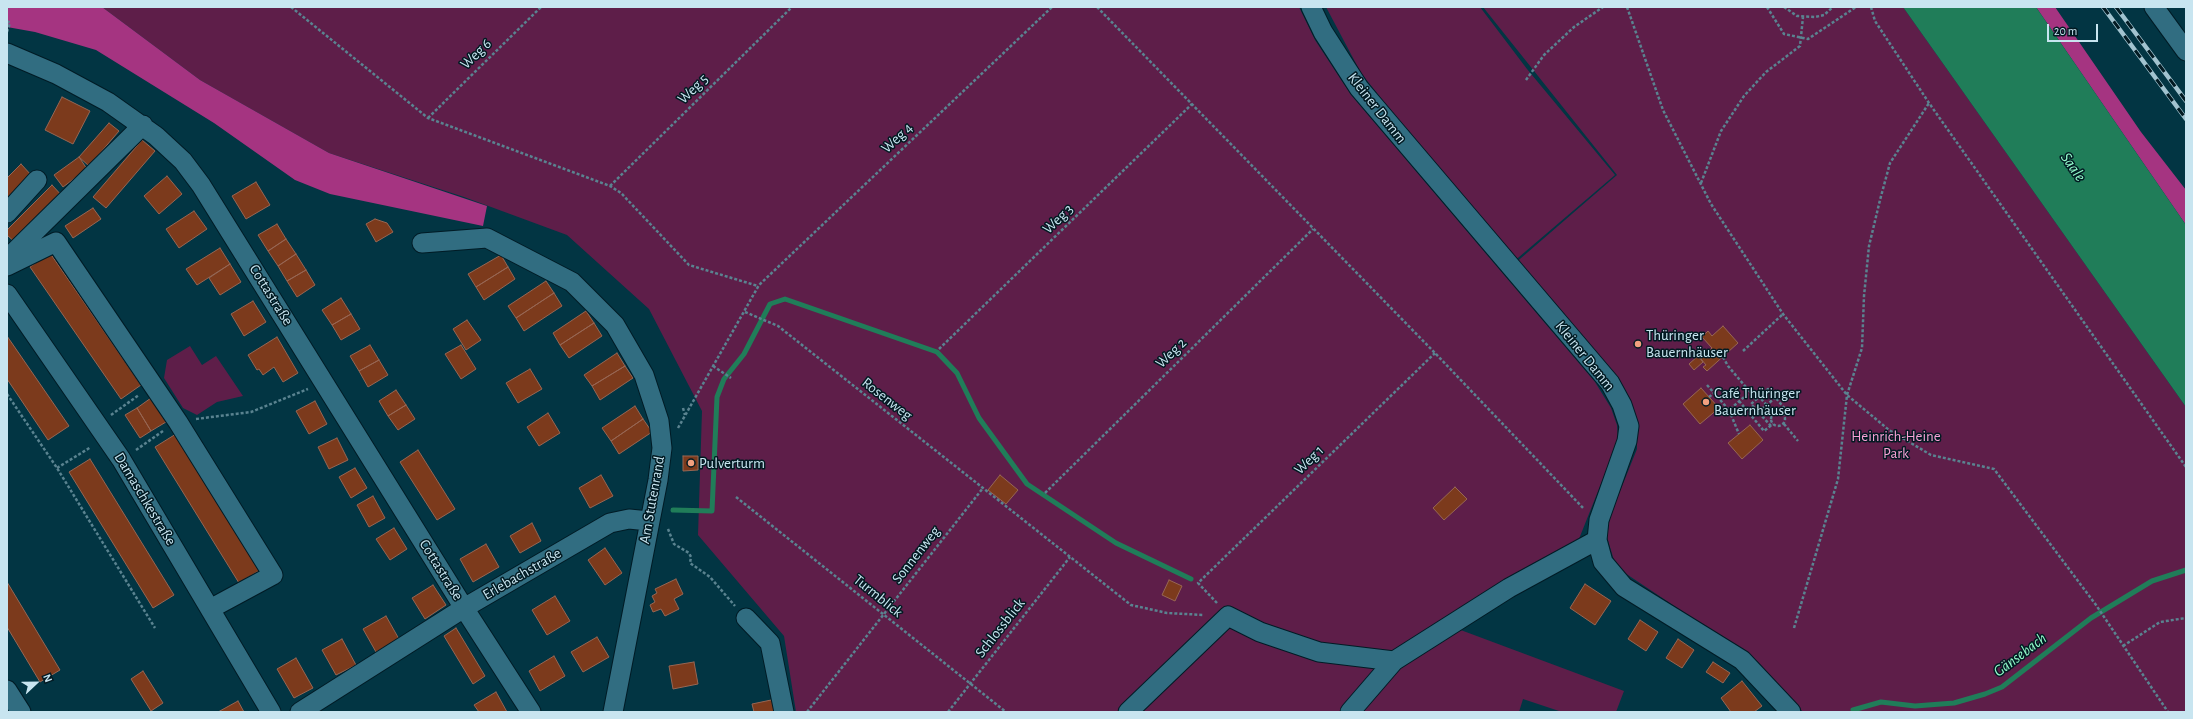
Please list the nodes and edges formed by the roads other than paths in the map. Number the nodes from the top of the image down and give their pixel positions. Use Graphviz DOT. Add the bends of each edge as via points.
graph roads {
  1 [pos="1311,7"];
  2 [pos="2154,7"];
  3 [pos="2186,51"];
  4 [pos="7,53"];
  5 [pos="143,126"];
  6 [pos="37,180"];
  7 [pos="7,213"];
  8 [pos="422,243"];
  9 [pos="7,259"];
  10 [pos="7,266"];
  11 [pos="7,294"];
  12 [pos="649,521"];
  13 [pos="1597,540"];
  14 [pos="464,608"];
  15 [pos="210,609"];
  16 [pos="746,618"];
  17 [pos="1394,661"];
  18 [pos="7,690"];
  19 [pos="21,712"];
  20 [pos="271,712"];
  21 [pos="300,712"];
  22 [pos="532,712"];
  23 [pos="613,712"];
  24 [pos="784,712"];
  25 [pos="1128,712"];
  26 [pos="1350,712"];
  27 [pos="1791,712"];
  1 -- 13 [label="street, Kleiner Damm" via="1323,32 1359,88 1610,382 1629,426 1627,441 1599,520"];
  2 -- 3 [label="street"];
  4 -- 5 [label="street, Cottastraße" via="56,74 108,102"];
  5 -- 9 [label="street"];
  5 -- 14 [label="street, Cottastraße" via="183,161 201,184"];
  6 -- 7 [label="street"];
  8 -- 12 [label="street, Am Stutenrand" via="487,238 572,282 615,325 644,375 659,421 662,448"];
  10 -- 15 [label="street" via="56,242 178,422 273,575"];
  11 -- 15 [label="street, Damaschkestraße" via="121,459"];
  12 -- 14 [label="street, Erlebachstraße" via="629,519 610,523"];
  12 -- 23 [label="street, Am Stutenrand"];
  13 -- 17 [label="street" via="1509,588"];
  13 -- 27 [label="street, Kleiner Damm" via="1602,562 1624,587 1742,660"];
  14 -- 21 [label="street, Erlebachstraße"];
  14 -- 22 [label="street"];
  15 -- 20 [label="street, Damaschkestraße"];
  16 -- 24 [label="street" via="770,642"];
  17 -- 25 [label="street" via="1319,652 1260,632 1228,616"];
  17 -- 26 [label="street"];
  18 -- 19 [label="street"];
}
